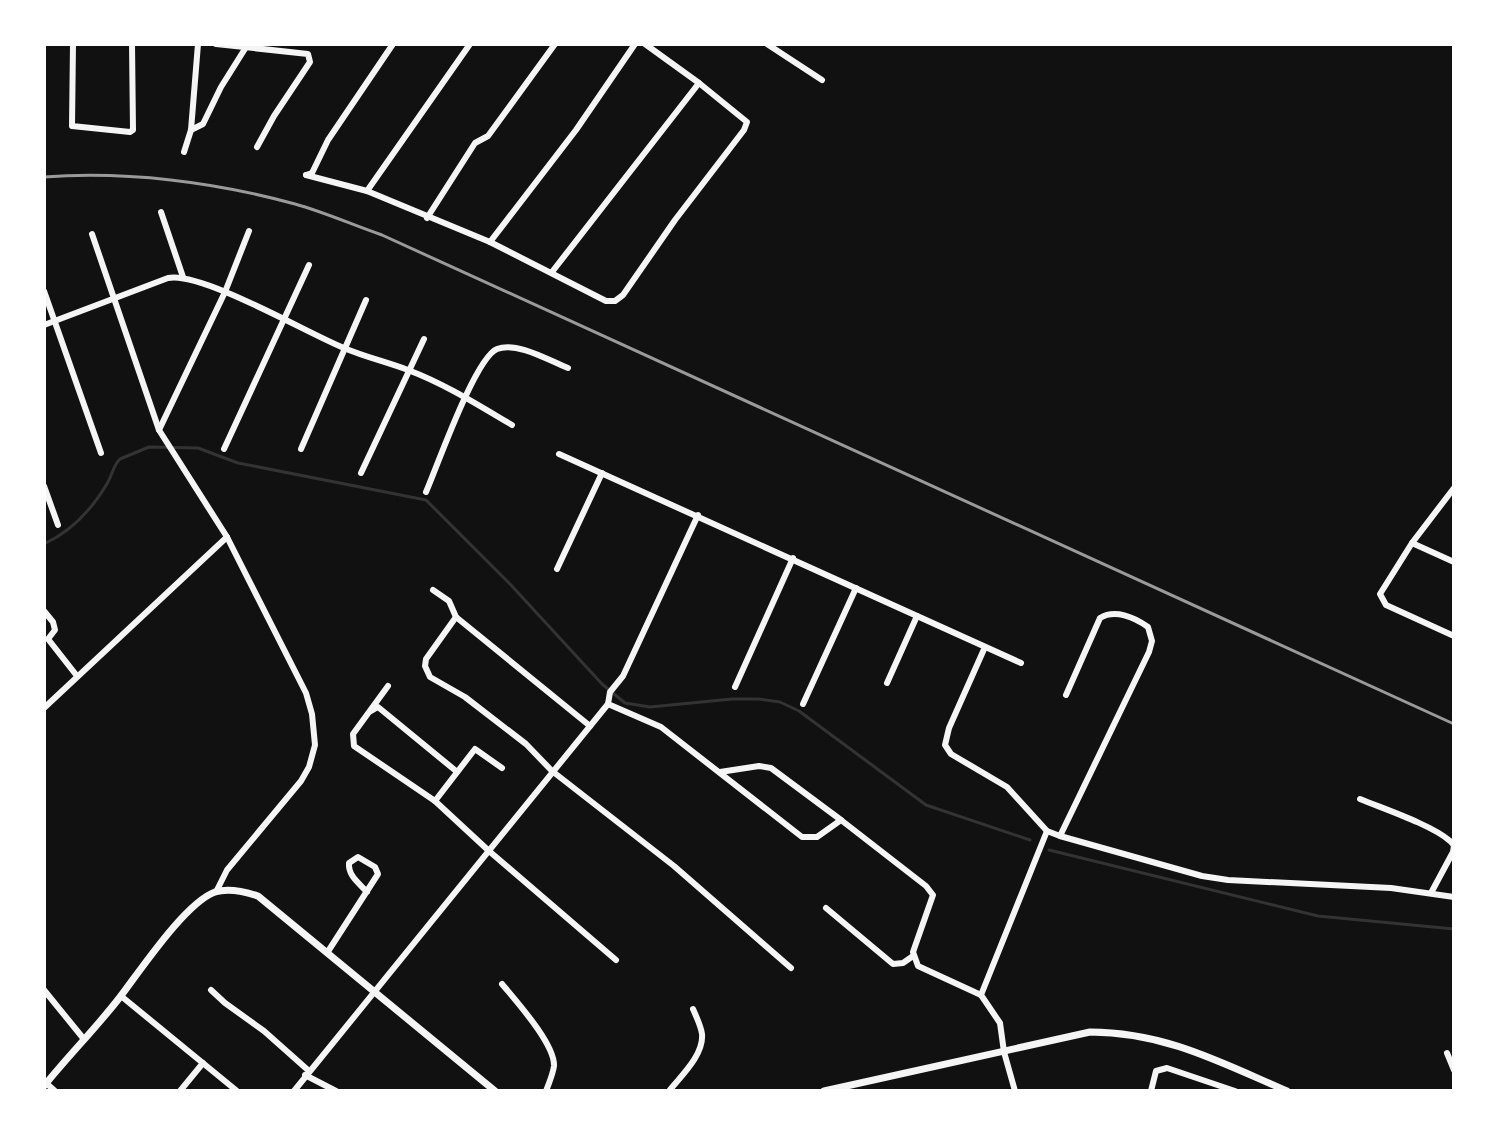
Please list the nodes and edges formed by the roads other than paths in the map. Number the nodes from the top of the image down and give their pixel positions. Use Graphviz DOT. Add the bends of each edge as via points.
graph roads {
  1 [pos="73,44"];
  2 [pos="132,44"];
  3 [pos="198,44"];
  4 [pos="216,44"];
  5 [pos="393,44"];
  6 [pos="470,44"];
  7 [pos="555,44"];
  8 [pos="635,44"];
  9 [pos="645,44"];
  10 [pos="767,44"];
  11 [pos="246,46"];
  12 [pos="822,80"];
  13 [pos="699,83"];
  14 [pos="191,130"];
  15 [pos="257,147"];
  16 [pos="184,152"];
  17 [pos="367,191"];
  18 [pos="161,212"];
  19 [pos="427,218"];
  20 [pos="249,231"];
  21 [pos="92,234"];
  22 [pos="490,242"];
  23 [pos="309,265"];
  24 [pos="552,272"];
  25 [pos="183,277"];
  26 [pos="44,291"];
  27 [pos="225,292"];
  28 [pos="115,299"];
  29 [pos="366,300"];
  30 [pos="284,320"];
  31 [pos="55,321"];
  32 [pos="44,325"];
  33 [pos="424,339"];
  34 [pos="344,348"];
  35 [pos="568,368"];
  36 [pos="410,371"];
  37 [pos="465,397"];
  38 [pos="512,425"];
  39 [pos="159,430"];
  40 [pos="224,449"];
  41 [pos="301,449"];
  42 [pos="101,453"];
  43 [pos="559,454"];
  44 [pos="361,473"];
  45 [pos="602,473"];
  46 [pos="44,486"];
  47 [pos="1454,488"];
  48 [pos="426,492"];
  49 [pos="698,515"];
  50 [pos="58,525"];
  51 [pos="227,537"];
  52 [pos="1412,543"];
  53 [pos="793,558"];
  54 [pos="1454,562"];
  55 [pos="557,569"];
  56 [pos="856,588"];
  57 [pos="433,590"];
  58 [pos="44,611"];
  59 [pos="917,616"];
  60 [pos="456,617"];
  61 [pos="1454,636"];
  62 [pos="985,647"];
  63 [pos="1021,663"];
  64 [pos="77,676"];
  65 [pos="887,683"];
  66 [pos="388,686"];
  67 [pos="735,687"];
  68 [pos="1066,695"];
  69 [pos="608,704"];
  70 [pos="803,704"];
  71 [pos="44,708"];
  72 [pos="367,714"];
  73 [pos="590,726"];
  74 [pos="502,768"];
  75 [pos="456,771"];
  76 [pos="552,771"];
  77 [pos="720,772"];
  78 [pos="1360,799"];
  79 [pos="435,801"];
  80 [pos="841,820"];
  81 [pos="1047,831"];
  82 [pos="1060,836"];
  83 [pos="489,851"];
  84 [pos="216,892"];
  85 [pos="367,892"];
  86 [pos="1431,893"];
  87 [pos="1454,897"];
  88 [pos="826,908"];
  89 [pos="327,953"];
  90 [pos="913,956"];
  91 [pos="616,960"];
  92 [pos="791,968"];
  93 [pos="502,984"];
  94 [pos="44,990"];
  95 [pos="211,990"];
  96 [pos="373,992"];
  97 [pos="981,995"];
  98 [pos="121,996"];
  99 [pos="693,1009"];
  100 [pos="83,1038"];
  101 [pos="1004,1052"];
  102 [pos="1447,1053"];
  103 [pos="203,1063"];
  104 [pos="1454,1070"];
  105 [pos="307,1073"];
  106 [pos="45,1084"];
  107 [pos="1283,1090"];
  108 [pos="55,1091"];
  109 [pos="180,1091"];
  110 [pos="237,1091"];
  111 [pos="294,1091"];
  112 [pos="336,1091"];
  113 [pos="495,1091"];
  114 [pos="546,1091"];
  115 [pos="669,1091"];
  116 [pos="824,1091"];
  117 [pos="1015,1091"];
  118 [pos="1151,1091"];
  119 [pos="1235,1091"];
  1 -- 2 [label="street" via="72,126 130,132"];
  3 -- 14 [label="street"];
  4 -- 11 [label="street"];
  5 -- 17 [label="street" via="306,175"];
  6 -- 17 [label="street"];
  7 -- 19 [label="street" via="488,136 475,143"];
  8 -- 22 [label="street"];
  9 -- 13 [label="street"];
  10 -- 12 [label="street"];
  11 -- 14 [label="street" via="203,124"];
  11 -- 15 [label="street" via="308,54 310,62"];
  13 -- 24 [label="street"];
  13 -- 24 [label="street" via="747,122 623,295 606,301"];
  14 -- 16 [label="street"];
  17 -- 19 [label="street"];
  18 -- 25 [label="street"];
  19 -- 22 [label="street"];
  20 -- 27 [label="street"];
  21 -- 28 [label="street"];
  22 -- 24 [label="street"];
  23 -- 30 [label="street"];
  25 -- 27 [label="street"];
  25 -- 28 [label="street"];
  26 -- 31 [label="street"];
  27 -- 30 [label="street"];
  27 -- 39 [label="street"];
  28 -- 31 [label="street"];
  28 -- 39 [label="street"];
  29 -- 34 [label="street"];
  30 -- 34 [label="street"];
  30 -- 40 [label="street"];
  31 -- 32 [label="street"];
  31 -- 42 [label="street"];
  33 -- 36 [label="street"];
  34 -- 36 [label="street"];
  34 -- 41 [label="street"];
  35 -- 37 [label="street" via="520,350 497,349"];
  36 -- 37 [label="street"];
  36 -- 44 [label="street"];
  37 -- 38 [label="street"];
  37 -- 48 [label="street"];
  39 -- 51 [label="street"];
  43 -- 45 [label="street"];
  45 -- 49 [label="street"];
  45 -- 55 [label="street"];
  46 -- 50 [label="street"];
  47 -- 52 [label="street"];
  49 -- 53 [label="street"];
  49 -- 69 [label="street"];
  51 -- 64 [label="street"];
  51 -- 84 [label="street" via="306,693 315,745 301,781 227,870"];
  52 -- 54 [label="street"];
  52 -- 61 [label="street" via="1385,584 1382,600"];
  53 -- 56 [label="street"];
  53 -- 67 [label="street"];
  56 -- 59 [label="street"];
  56 -- 70 [label="street"];
  57 -- 60 [label="street" via="449,601"];
  58 -- 64 [label="street" via="55,630 48,639"];
  59 -- 62 [label="street"];
  59 -- 65 [label="street"];
  60 -- 73 [label="street"];
  60 -- 76 [label="street" via="426,659 426,672 526,744"];
  62 -- 63 [label="street"];
  62 -- 81 [label="street" via="945,745 1007,787"];
  64 -- 71 [label="street"];
  66 -- 72 [label="street"];
  68 -- 82 [label="street" via="1100,618 1118,613 1148,627 1149,652"];
  69 -- 73 [label="street"];
  69 -- 77 [label="street" via="661,727"];
  72 -- 75 [label="street" via="378,707"];
  72 -- 79 [label="street" via="353,734 354,746"];
  73 -- 76 [label="street"];
  74 -- 75 [label="street" via="475,749"];
  75 -- 79 [label="street"];
  76 -- 83 [label="street"];
  76 -- 92 [label="street" via="674,866"];
  77 -- 80 [label="street" via="771,768"];
  77 -- 80 [label="street" via="802,837 817,837"];
  78 -- 86 [label="street" via="1438,833 1454,846"];
  79 -- 83 [label="street"];
  80 -- 90 [label="street" via="932,892"];
  81 -- 82 [label="street"];
  81 -- 97 [label="street"];
  82 -- 86 [label="street" via="1228,880"];
  83 -- 91 [label="street"];
  83 -- 96 [label="street"];
  84 -- 89 [label="street" via="258,896"];
  84 -- 98 [label="street" via="199,902 162,941"];
  85 -- 85 [label="street" via="349,869 358,857 378,872"];
  85 -- 89 [label="street"];
  86 -- 87 [label="street"];
  88 -- 90 [label="street" via="893,964"];
  89 -- 96 [label="street"];
  90 -- 97 [label="street" via="918,966"];
  93 -- 114 [label="street" via="551,1054 554,1064"];
  94 -- 100 [label="street"];
  95 -- 105 [label="street"];
  96 -- 105 [label="street"];
  96 -- 113 [label="street"];
  97 -- 101 [label="street" via="1000,1023"];
  98 -- 100 [label="street"];
  98 -- 103 [label="street"];
  99 -- 115 [label="street" via="702,1040"];
  100 -- 106 [label="street"];
  101 -- 107 [label="street" via="1090,1032 1131,1034 1194,1050"];
  101 -- 116 [label="street"];
  101 -- 117 [label="street"];
  102 -- 104 [label="street"];
  103 -- 109 [label="street"];
  103 -- 110 [label="street"];
  105 -- 111 [label="street"];
  105 -- 112 [label="street"];
  106 -- 108 [label="street"];
  118 -- 119 [label="street" via="1156,1071 1167,1068"];
}
